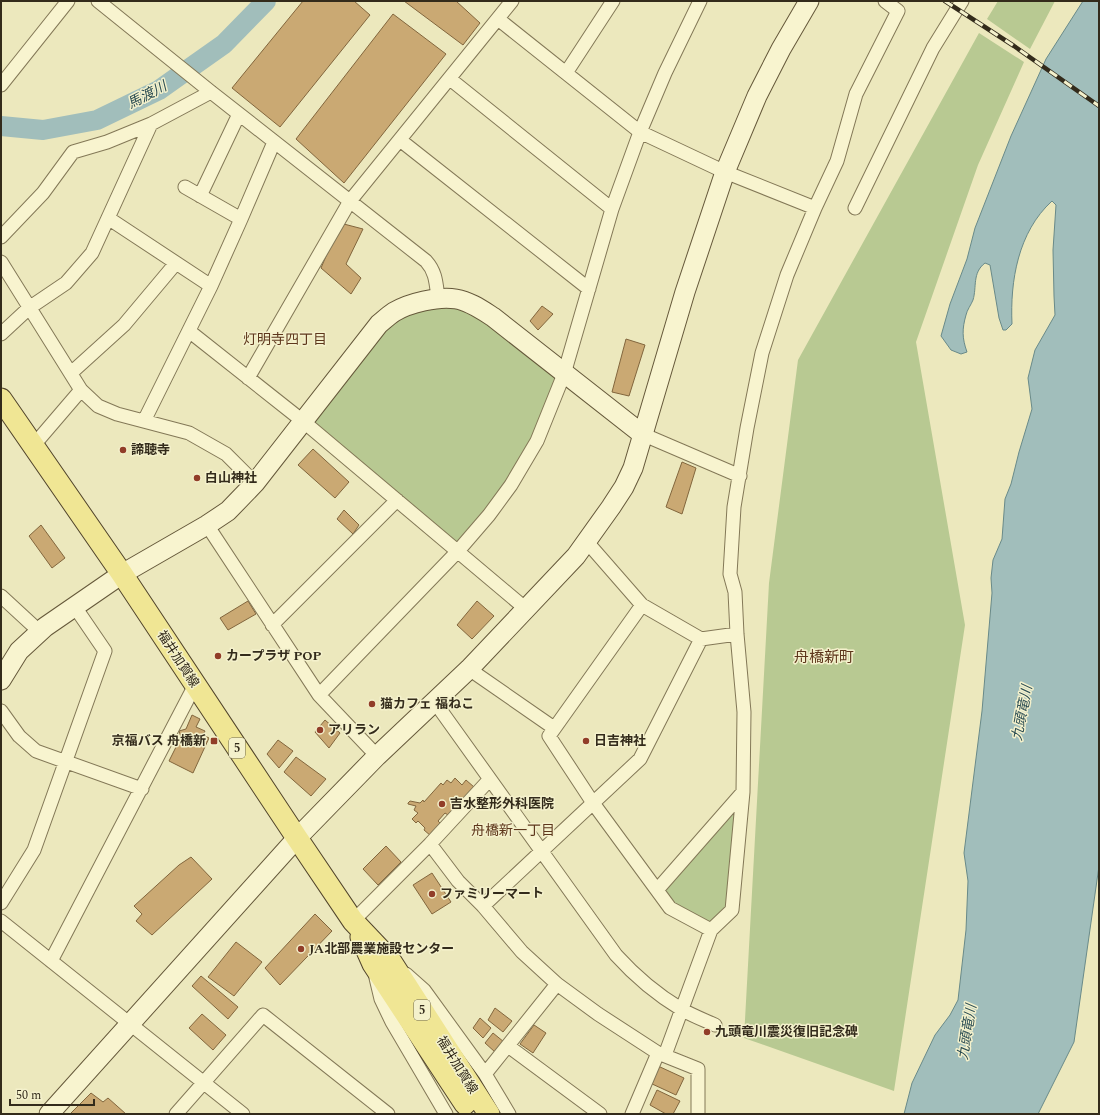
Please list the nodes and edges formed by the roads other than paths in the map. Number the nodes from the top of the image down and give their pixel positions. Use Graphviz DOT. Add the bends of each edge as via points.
graph roads {
  1 [pos="68,1"];
  2 [pos="98,1"];
  3 [pos="512,1"];
  4 [pos="613,1"];
  5 [pos="700,1"];
  6 [pos="809,1"];
  7 [pos="885,1"];
  8 [pos="962,1"];
  9 [pos="498,19"];
  10 [pos="566,73"];
  11 [pos="450,79"];
  12 [pos="1,85"];
  13 [pos="211,92"];
  14 [pos="239,114"];
  15 [pos="151,124"];
  16 [pos="640,132"];
  17 [pos="400,140"];
  18 [pos="274,142"];
  19 [pos="725,172"];
  20 [pos="185,187"];
  21 [pos="200,196"];
  22 [pos="350,201"];
  23 [pos="815,208"];
  24 [pos="855,208"];
  25 [pos="612,209"];
  26 [pos="108,218"];
  27 [pos="241,219"];
  28 [pos="1,237"];
  29 [pos="1,262"];
  30 [pos="176,263"];
  31 [pos="211,286"];
  32 [pos="589,289"];
  33 [pos="438,298"];
  34 [pos="29,308"];
  35 [pos="189,331"];
  36 [pos="1,334"];
  37 [pos="71,373"];
  38 [pos="564,374"];
  39 [pos="248,378"];
  40 [pos="81,390"];
  41 [pos="1,399"];
  42 [pos="144,421"];
  43 [pos="304,422"];
  44 [pos="642,434"];
  45 [pos="34,446"];
  46 [pos="740,476"];
  47 [pos="255,483"];
  48 [pos="397,500"];
  49 [pos="207,525"];
  50 [pos="587,542"];
  51 [pos="458,551"];
  52 [pos="122,574"];
  53 [pos="1,596"];
  54 [pos="642,606"];
  55 [pos="75,607"];
  56 [pos="526,609"];
  57 [pos="272,625"];
  58 [pos="40,632"];
  59 [pos="737,634"];
  60 [pos="701,639"];
  61 [pos="469,669"];
  62 [pos="1,680"];
  63 [pos="195,685"];
  64 [pos="318,695"];
  65 [pos="434,701"];
  66 [pos="1,711"];
  67 [pos="554,728"];
  68 [pos="377,756"];
  69 [pos="64,761"];
  70 [pos="490,779"];
  71 [pos="142,789"];
  72 [pos="742,792"];
  73 [pos="592,803"];
  74 [pos="296,838"];
  75 [pos="430,844"];
  76 [pos="541,851"];
  77 [pos="657,890"];
  78 [pos="1,903"];
  79 [pos="484,906"];
  80 [pos="1,920"];
  81 [pos="353,920"];
  82 [pos="711,930"];
  83 [pos="51,961"];
  84 [pos="381,962"];
  85 [pos="557,984"];
  86 [pos="682,1010"];
  87 [pos="130,1024"];
  88 [pos="715,1025"];
  89 [pos="508,1046"];
  90 [pos="661,1054"];
  91 [pos="485,1074"];
  92 [pos="204,1083"];
  93 [pos="478,1112"];
  94 [pos="49,1114"];
  95 [pos="176,1114"];
  96 [pos="243,1114"];
  97 [pos="388,1114"];
  98 [pos="446,1114"];
  99 [pos="509,1114"];
  100 [pos="600,1114"];
  101 [pos="632,1114"];
  102 [pos="698,1114"];
  1 -- 12 [label="street"];
  2 -- 13 [label="street"];
  3 -- 9 [label="street"];
  4 -- 10 [label="street"];
  5 -- 16 [label="street"];
  6 -- 19 [label="street" via="757,96"];
  7 -- 23 [label="street" via="898,11 856,94 837,161"];
  8 -- 24 [label="street" via="933,48"];
  9 -- 10 [label="street"];
  9 -- 11 [label="street"];
  10 -- 16 [label="street"];
  11 -- 17 [label="street"];
  11 -- 25 [label="street"];
  13 -- 14 [label="street"];
  13 -- 15 [label="street"];
  14 -- 18 [label="street"];
  14 -- 21 [label="street"];
  15 -- 26 [label="street"];
  15 -- 28 [label="street" via="107,142 73,152 43,193"];
  16 -- 19 [label="street"];
  16 -- 25 [label="street"];
  17 -- 22 [label="street"];
  17 -- 32 [label="street"];
  18 -- 22 [label="street"];
  18 -- 27 [label="street"];
  19 -- 23 [label="street"];
  19 -- 44 [label="street"];
  20 -- 21 [label="street"];
  21 -- 27 [label="street"];
  22 -- 33 [label="street" via="426,261 435,277"];
  22 -- 39 [label="street"];
  23 -- 46 [label="street" via="787,275 762,353"];
  25 -- 32 [label="street"];
  26 -- 30 [label="street"];
  26 -- 34 [label="street" via="92,253 66,283"];
  27 -- 31 [label="street"];
  29 -- 34 [label="street"];
  30 -- 31 [label="street"];
  30 -- 37 [label="street" via="124,325"];
  31 -- 35 [label="street"];
  32 -- 38 [label="street"];
  33 -- 38 [label="street" via="457,299 492,317"];
  33 -- 43 [label="street" via="394,312 379,324"];
  34 -- 36 [label="street"];
  34 -- 37 [label="street"];
  35 -- 39 [label="street"];
  35 -- 42 [label="street"];
  37 -- 40 [label="street"];
  38 -- 44 [label="street"];
  38 -- 51 [label="street" via="537,441 511,485"];
  39 -- 43 [label="street"];
  40 -- 42 [label="street" via="98,406"];
  40 -- 45 [label="street"];
  41 -- 45 [label="main road, 福井加賀線 / 5"];
  42 -- 47 [label="street" via="189,433 226,454"];
  43 -- 47 [label="street"];
  43 -- 48 [label="street"];
  44 -- 46 [label="street"];
  44 -- 50 [label="street" via="624,487"];
  45 -- 52 [label="main road, 福井加賀線 / 5"];
  46 -- 59 [label="street" via="734,507 730,574 735,592"];
  47 -- 49 [label="street" via="228,511"];
  48 -- 51 [label="street"];
  48 -- 57 [label="street"];
  49 -- 52 [label="street"];
  49 -- 57 [label="street"];
  50 -- 54 [label="street"];
  50 -- 56 [label="street"];
  51 -- 56 [label="street"];
  51 -- 64 [label="street"];
  52 -- 55 [label="street"];
  52 -- 63 [label="main road, 福井加賀線 / 5"];
  53 -- 58 [label="street"];
  54 -- 60 [label="street"];
  54 -- 67 [label="street"];
  55 -- 58 [label="street"];
  55 -- 69 [label="street" via="105,651"];
  56 -- 61 [label="street"];
  57 -- 64 [label="street"];
  58 -- 62 [label="street" via="19,652"];
  59 -- 60 [label="street"];
  59 -- 72 [label="street" via="744,712"];
  60 -- 73 [label="street" via="640,759"];
  61 -- 65 [label="street"];
  61 -- 67 [label="street"];
  63 -- 71 [label="street"];
  63 -- 74 [label="main road, 福井加賀線 / 5"];
  64 -- 68 [label="street"];
  65 -- 68 [label="street"];
  65 -- 70 [label="street"];
  66 -- 69 [label="street" via="19,736 36,751"];
  67 -- 73 [label="street" via="549,736"];
  68 -- 74 [label="street"];
  69 -- 71 [label="street"];
  69 -- 78 [label="street" via="34,850"];
  70 -- 75 [label="street"];
  70 -- 76 [label="street"];
  71 -- 83 [label="street"];
  72 -- 77 [label="street"];
  72 -- 82 [label="street" via="732,910"];
  73 -- 76 [label="street"];
  73 -- 77 [label="street"];
  74 -- 81 [label="main road, 福井加賀線 / 5"];
  74 -- 87 [label="street"];
  75 -- 79 [label="street" via="458,881"];
  75 -- 81 [label="street"];
  76 -- 79 [label="street"];
  76 -- 86 [label="street" via="632,973"];
  77 -- 82 [label="street" via="670,908"];
  79 -- 85 [label="street" via="522,952"];
  80 -- 83 [label="street"];
  81 -- 84 [label="main road, 福井加賀線 / 5"];
  82 -- 86 [label="street"];
  83 -- 87 [label="street"];
  84 -- 91 [label="street" via="424,990"];
  84 -- 93 [label="main road, 福井加賀線 / 5"];
  84 -- 98 [label="street" via="381,999"];
  85 -- 89 [label="street"];
  85 -- 90 [label="street"];
  86 -- 88 [label="street"];
  86 -- 90 [label="street"];
  87 -- 92 [label="street"];
  87 -- 94 [label="street"];
  89 -- 91 [label="street"];
  89 -- 100 [label="street"];
  90 -- 101 [label="street"];
  90 -- 102 [label="street" via="698,1069"];
  91 -- 99 [label="street"];
  92 -- 95 [label="street"];
  92 -- 96 [label="street"];
  92 -- 97 [label="street" via="263,1015"];
}
